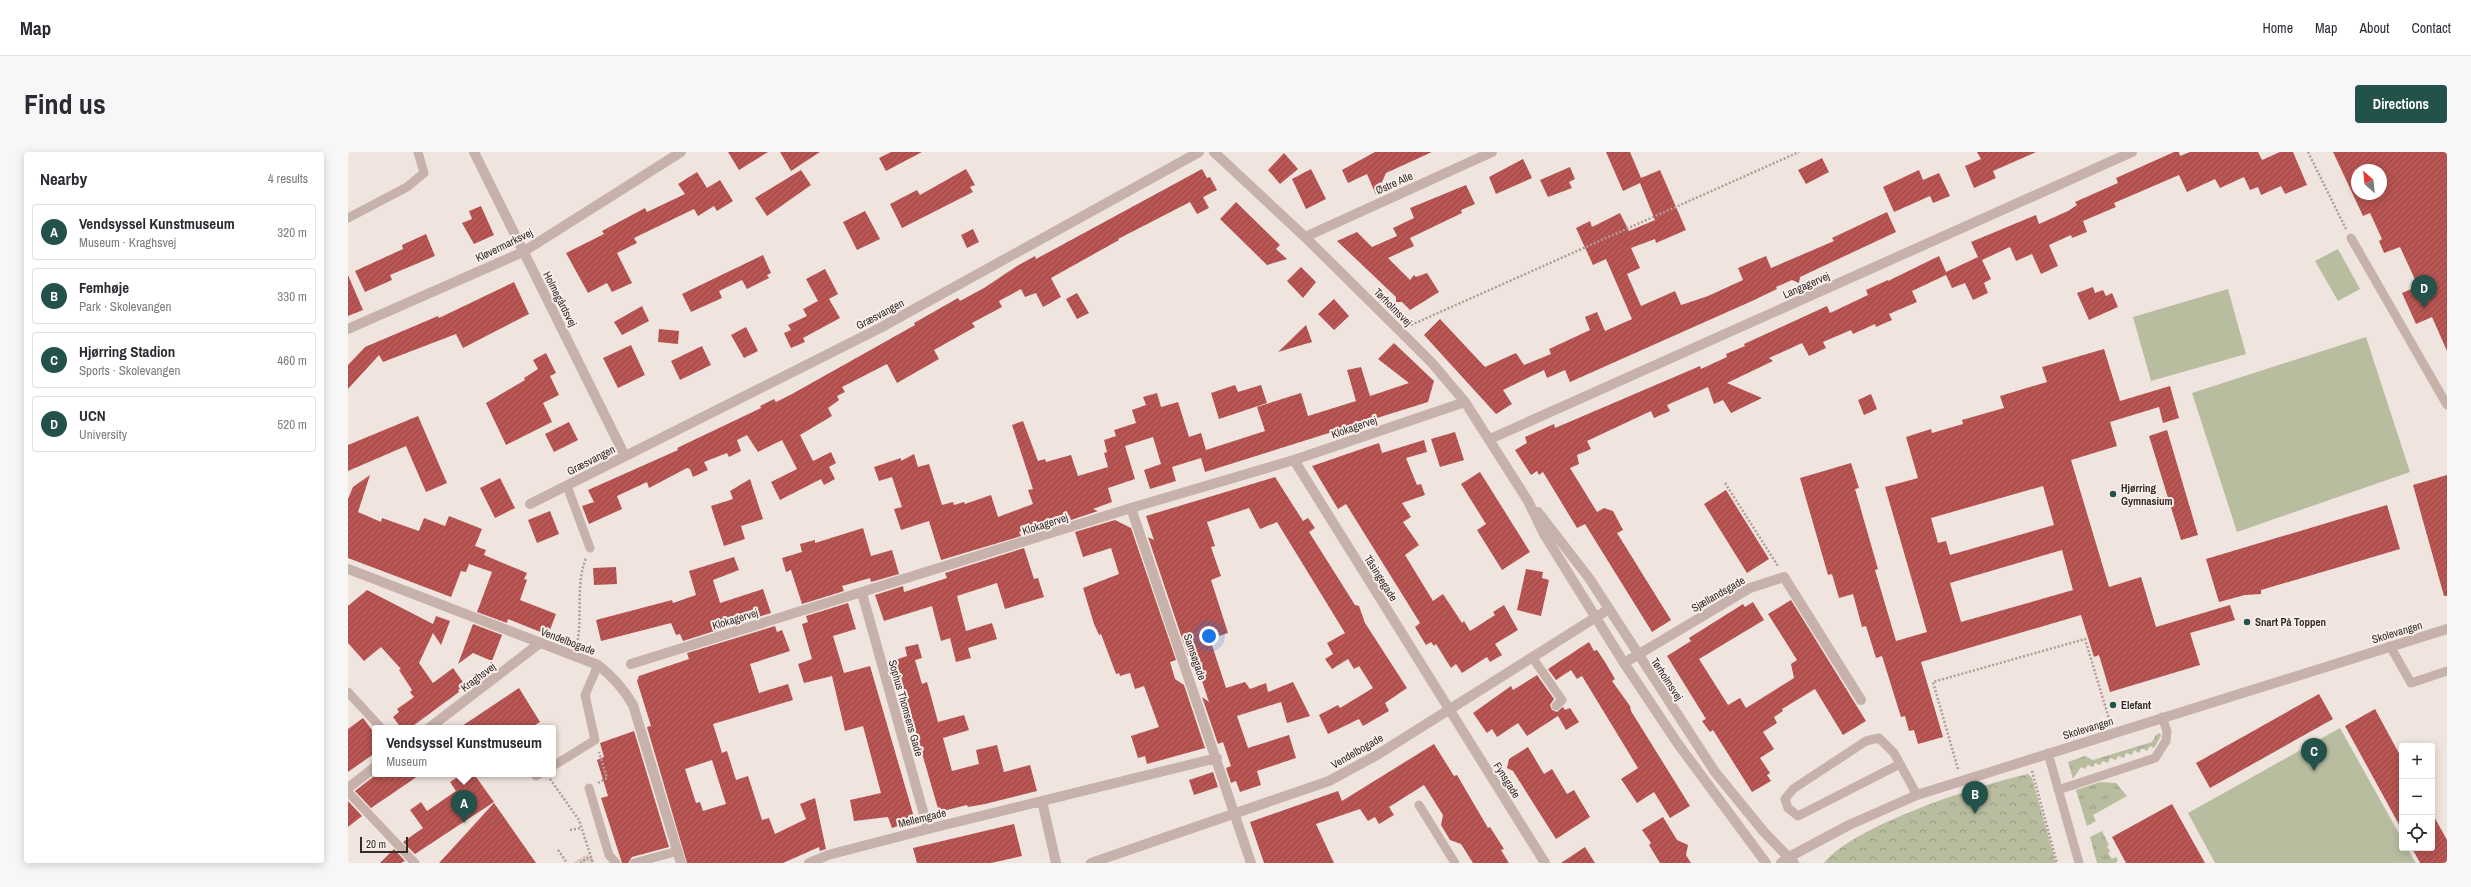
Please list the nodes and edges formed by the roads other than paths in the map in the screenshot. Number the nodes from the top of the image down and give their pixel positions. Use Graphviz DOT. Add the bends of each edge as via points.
graph roads {
  1 [pos="418,152"];
  2 [pos="474,152"];
  3 [pos="681,152"];
  4 [pos="1199,152"];
  5 [pos="1214,152"];
  6 [pos="1492,152"];
  7 [pos="2132,152"];
  8 [pos="348,218"];
  9 [pos="1305,237"];
  10 [pos="2351,238"];
  11 [pos="524,252"];
  12 [pos="348,329"];
  13 [pos="1465,402"];
  14 [pos="2447,405"];
  15 [pos="1490,439"];
  16 [pos="625,456"];
  17 [pos="1294,460"];
  18 [pos="566,486"];
  19 [pos="1528,501"];
  20 [pos="530,504"];
  21 [pos="1131,508"];
  22 [pos="590,548"];
  23 [pos="348,569"];
  24 [pos="862,593"];
  25 [pos="1609,609"];
  26 [pos="1596,617"];
  27 [pos="2447,628"];
  28 [pos="540,643"];
  29 [pos="2390,646"];
  30 [pos="1637,654"];
  31 [pos="1532,657"];
  32 [pos="1624,663"];
  33 [pos="631,664"];
  34 [pos="598,665"];
  35 [pos="2447,670"];
  36 [pos="348,692"];
  37 [pos="1861,700"];
  38 [pos="1556,706"];
  39 [pos="1448,709"];
  40 [pos="2162,717"];
  41 [pos="378,725"];
  42 [pos="433,725"];
  43 [pos="2048,753"];
  44 [pos="1217,758"];
  45 [pos="556,764"];
  46 [pos="1900,764"];
  47 [pos="372,769"];
  48 [pos="348,788"];
  49 [pos="589,788"];
  50 [pos="2058,790"];
  51 [pos="348,792"];
  52 [pos="1917,794"];
  53 [pos="1042,801"];
  54 [pos="1420,805"];
  55 [pos="1235,813"];
  56 [pos="928,829"];
  57 [pos="678,851"];
  58 [pos="1788,861"];
  59 [pos="414,863"];
  60 [pos="616,863"];
  61 [pos="634,863"];
  62 [pos="681,863"];
  63 [pos="809,863"];
  64 [pos="1056,863"];
  65 [pos="1091,863"];
  66 [pos="1251,863"];
  67 [pos="1455,863"];
  68 [pos="1544,863"];
  69 [pos="1766,863"];
  70 [pos="2079,863"];
  1 -- 8 [label="lane" via="424,173 407,188"];
  2 -- 11 [label="street, Holmegårdsvej"];
  3 -- 11 [label="street, Kløvermarksvej"];
  4 -- 16 [label="street, Græsvangen" via="880,328"];
  5 -- 9 [label="street, Tørholmsvej"];
  6 -- 9 [label="street, Østre Alle"];
  7 -- 15 [label="street, Langagervej"];
  9 -- 13 [label="street, Tørholmsvej" via="1432,363"];
  10 -- 14 [label="lane"];
  11 -- 12 [label="street, Kløvermarksvej"];
  11 -- 16 [label="street, Holmegårdsvej"];
  13 -- 15 [label="street, Tørholmsvej"];
  13 -- 17 [label="street, Klokagervej"];
  15 -- 19 [label="street, Tørholmsvej"];
  16 -- 18 [label="street, Græsvangen"];
  17 -- 21 [label="street, Klokagervej"];
  17 -- 39 [label="street, Tåsingegade"];
  18 -- 20 [label="street, Græsvangen"];
  18 -- 22 [label="lane, Græsvangen"];
  19 -- 25 [label="street, Tørholmsvej" via="1572,553"];
  19 -- 26 [label="street, Tørholmsvej" via="1544,534"];
  21 -- 24 [label="street, Klokagervej"];
  21 -- 44 [label="street, Samsøgade"];
  23 -- 28 [label="street, Vendelbogade"];
  24 -- 33 [label="street, Klokagervej"];
  24 -- 56 [label="street, Sophus Thomsens Gade"];
  25 -- 26 [label="street, Vendelbogade"];
  25 -- 30 [label="street, Tørholmsvej"];
  26 -- 31 [label="street, Vendelbogade"];
  26 -- 32 [label="street, Tørholmsvej"];
  27 -- 29 [label="street, Skolevangen"];
  28 -- 34 [label="street, Vendelbogade"];
  28 -- 42 [label="street, Kraghsvej"];
  29 -- 35 [label="lane" via="2411,683"];
  29 -- 40 [label="street, Skolevangen"];
  30 -- 32 [label="street, Sjællandsgade"];
  30 -- 37 [label="street, Sjællandsgade" via="1750,588 1784,577"];
  30 -- 58 [label="street, Tørholmsvej" via="1715,772"];
  31 -- 38 [label="lane" via="1562,700"];
  31 -- 39 [label="street, Vendelbogade"];
  32 -- 69 [label="street, Tørholmsvej" via="1687,756"];
  34 -- 45 [label="lane" via="585,695 594,740"];
  34 -- 57 [label="street, Vendelbogade" via="621,687 633,705"];
  36 -- 41 [label="lane"];
  39 -- 55 [label="street, Vendelbogade" via="1377,755 1329,781"];
  39 -- 68 [label="street, Fynsgade"];
  40 -- 43 [label="street, Skolevangen"];
  40 -- 50 [label="lane" via="2167,732 2166,741 2155,758"];
  43 -- 50 [label="lane"];
  43 -- 52 [label="street, Skolevangen"];
  44 -- 53 [label="street, Mellemgade"];
  44 -- 55 [label="street, Samsøgade"];
  46 -- 46 [label="lane" via="1894,753 1879,738 1866,741 1793,789 1785,799 1788,808 1798,816"];
  46 -- 52 [label="lane"];
  47 -- 48 [label="street"];
  49 -- 60 [label="lane" via="609,855"];
  50 -- 70 [label="lane"];
  51 -- 59 [label="lane"];
  52 -- 58 [label="street, Skolevangen" via="1836,831"];
  53 -- 56 [label="street, Mellemgade"];
  53 -- 64 [label="street"];
  54 -- 67 [label="lane"];
  55 -- 65 [label="street, Vendelbogade"];
  55 -- 66 [label="street, Samsøgade"];
  56 -- 63 [label="street, Mellemgade" via="828,855"];
  57 -- 61 [label="lane"];
  57 -- 62 [label="street, Vendelbogade"];
}
